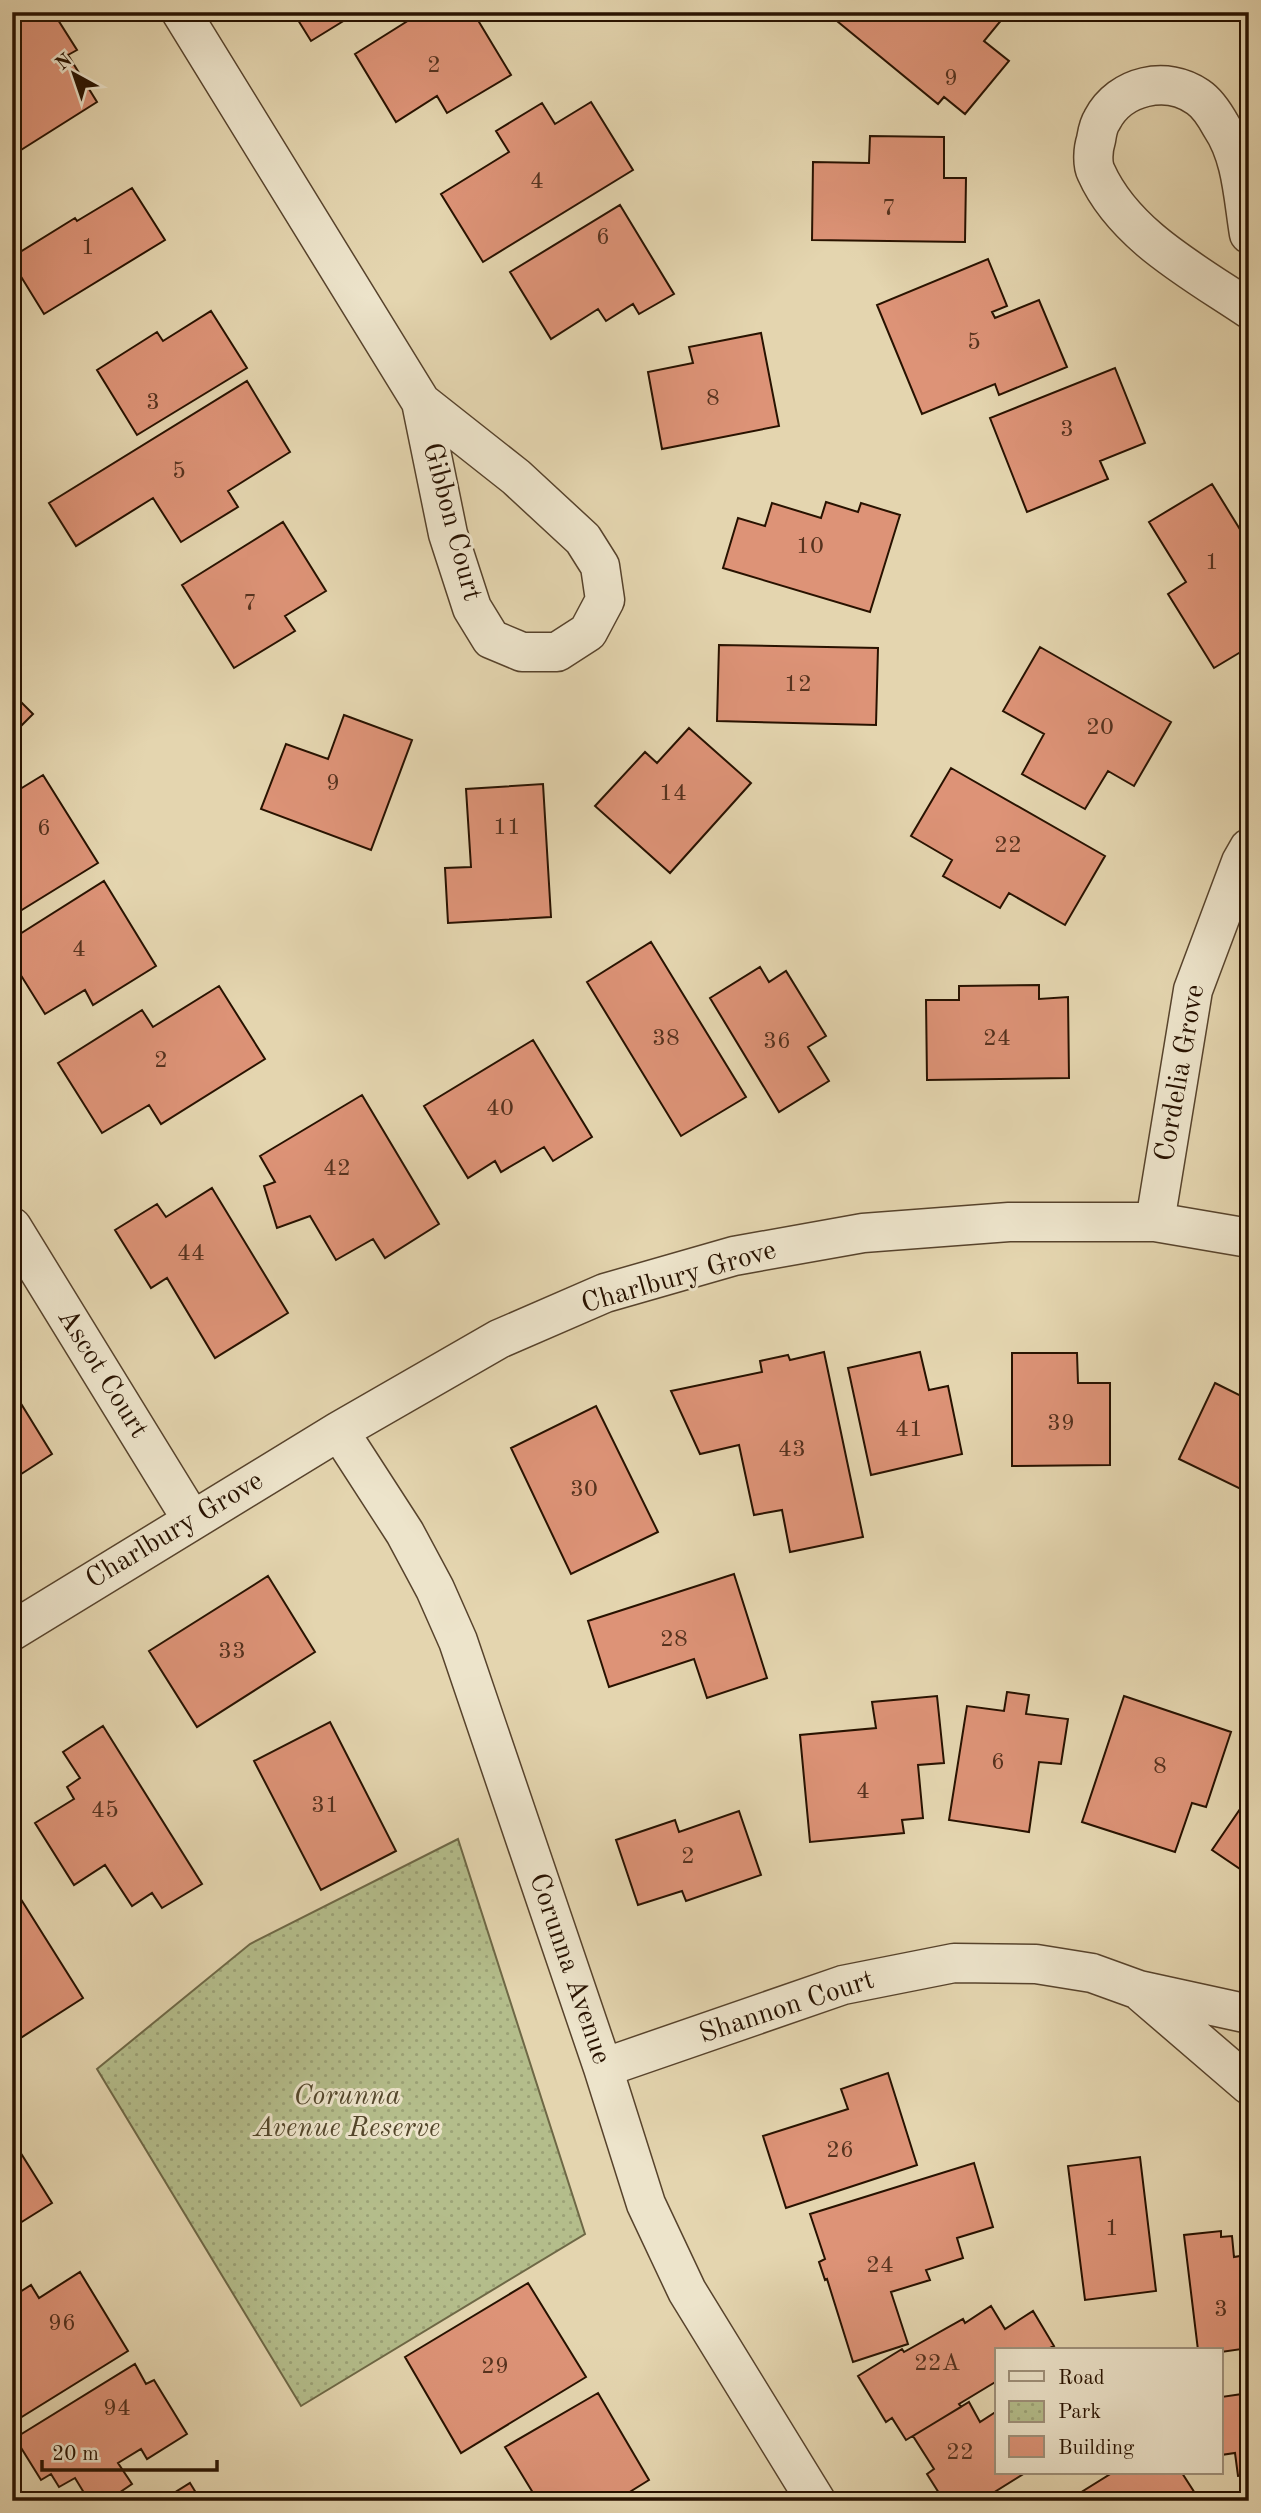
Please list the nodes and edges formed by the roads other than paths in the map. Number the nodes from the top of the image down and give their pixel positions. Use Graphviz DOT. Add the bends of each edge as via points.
graph roads {
  1 [pos="181,12"];
  2 [pos="1249,234"];
  3 [pos="1249,310"];
  4 [pos="421,402"];
  5 [pos="1249,848"];
  6 [pos="1155,1222"];
  7 [pos="12,1227"];
  8 [pos="1249,1238"];
  9 [pos="339,1431"];
  10 [pos="192,1520"];
  11 [pos="16,1628"];
  12 [pos="1139,1990"];
  13 [pos="1249,2014"];
  14 [pos="603,2068"];
  15 [pos="1249,2085"];
  16 [pos="816,2501"];
  1 -- 4 [label="street, Gibbon Court"];
  2 -- 3 [label="street" via="1237,162 1223,128 1199,98 1154,83 1113,104 1101,121 1094,145 1094,169 1108,195 1165,252"];
  4 -- 4 [label="street, Gibbon Court" via="516,477 583,539 600,566 605,600 588,632 557,652 522,652 491,639 472,608 449,534"];
  5 -- 6 [label="street, Cordelia Grove" via="1193,990"];
  6 -- 8 [label="street, Charlbury Grove"];
  6 -- 9 [label="street, Charlbury Grove" via="1009,1222 863,1233 734,1256 605,1293 499,1339"];
  7 -- 10 [label="street, Ascot Court"];
  9 -- 10 [label="street, Charlbury Grove"];
  9 -- 14 [label="street, Corunna Avenue" via="405,1534 458,1641"];
  10 -- 11 [label="street, Charlbury Grove"];
  12 -- 13 [label="street, Shannon Court"];
  12 -- 14 [label="street, Shannon Court" via="1092,1973 1037,1964 954,1964 843,1984"];
  12 -- 15 [label="street, Shannon Court"];
  14 -- 16 [label="street, Corunna Avenue" via="646,2204 687,2291"];
}
